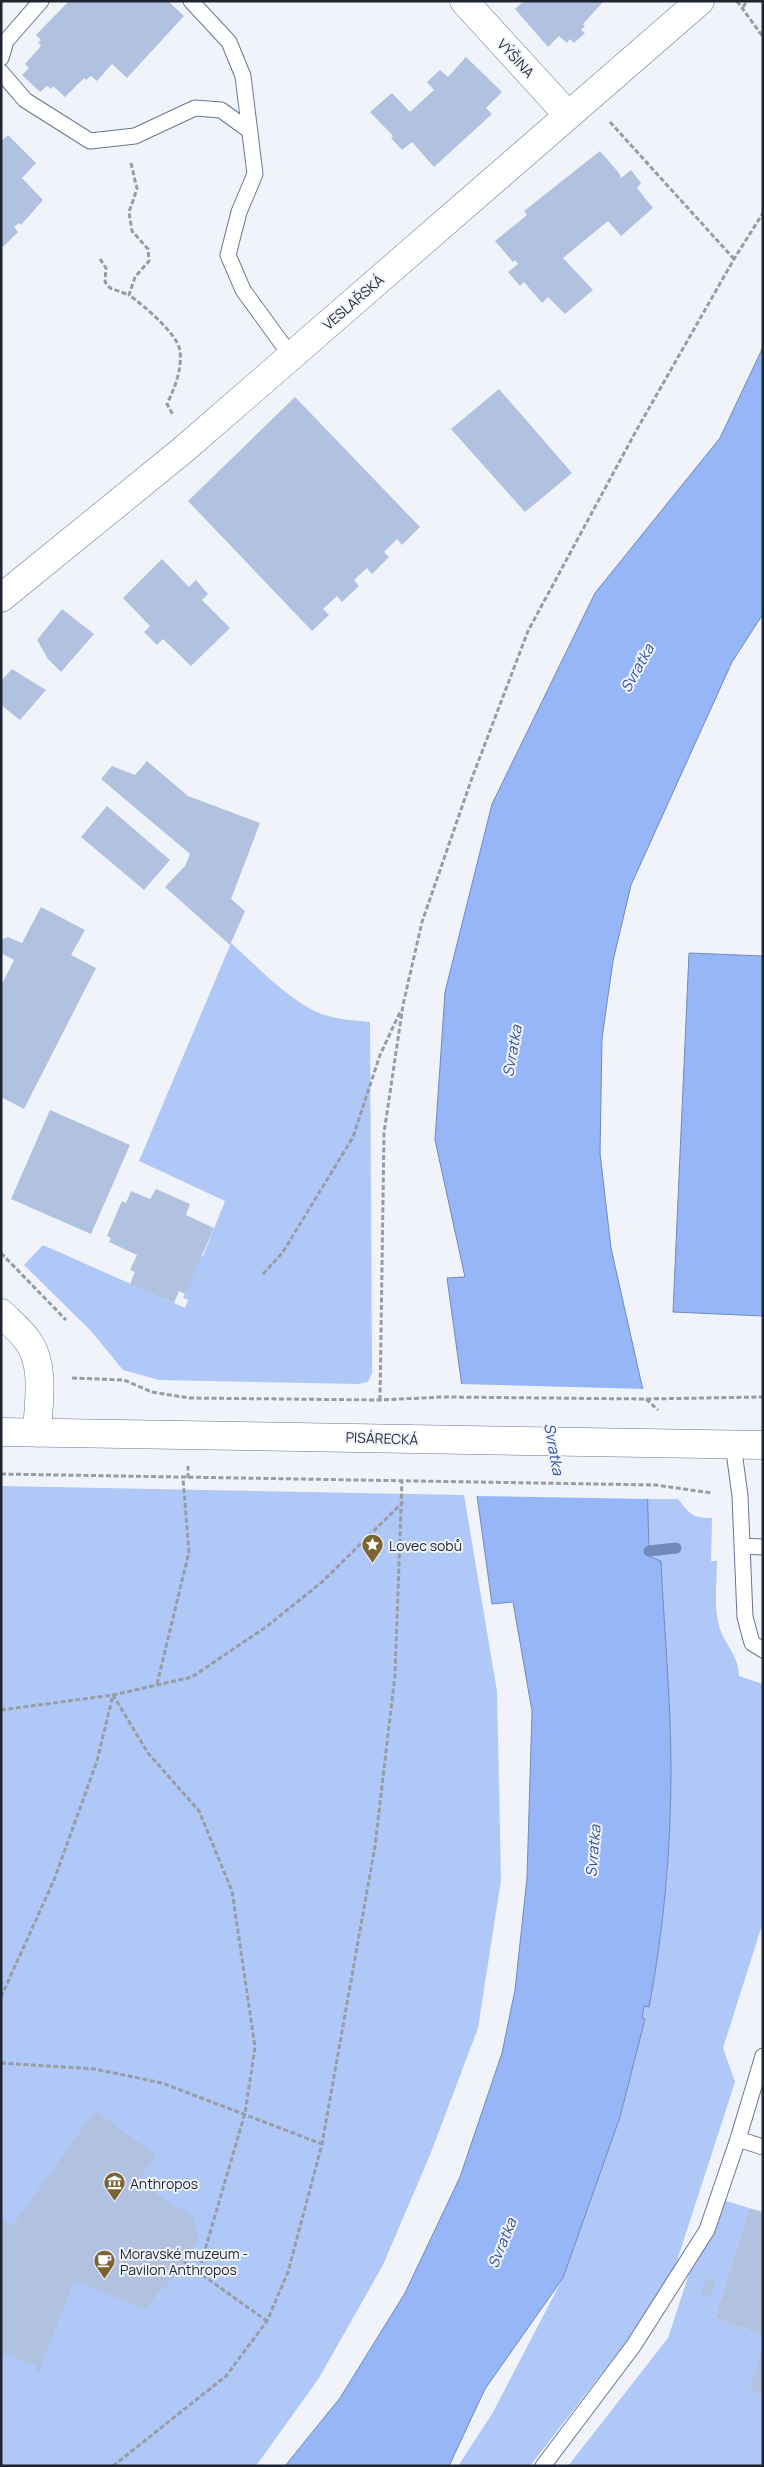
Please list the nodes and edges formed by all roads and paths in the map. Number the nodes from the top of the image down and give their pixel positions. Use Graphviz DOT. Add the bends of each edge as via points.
graph roads {
  1 [pos="41,1"];
  2 [pos="191,1"];
  3 [pos="464,1"];
  4 [pos="700,1"];
  5 [pos="737,1"];
  6 [pos="747,1"];
  7 [pos="743,7"];
  8 [pos="763,37"];
  9 [pos="1,58"];
  10 [pos="1,72"];
  11 [pos="568,115"];
  12 [pos="250,131"];
  13 [pos="125,137"];
  14 [pos="763,213"];
  15 [pos="734,259"];
  16 [pos="100,260"];
  17 [pos="129,295"];
  18 [pos="291,356"];
  19 [pos="176,420"];
  20 [pos="1,598"];
  21 [pos="403,1004"];
  22 [pos="1,1253"];
  23 [pos="263,1274"];
  24 [pos="1,1313"];
  25 [pos="66,1320"];
  26 [pos="39,1376"];
  27 [pos="763,1397"];
  28 [pos="380,1400"];
  29 [pos="1,1432"];
  30 [pos="37,1434"];
  31 [pos="733,1444"];
  32 [pos="763,1445"];
  33 [pos="1,1474"];
  34 [pos="186,1478"];
  35 [pos="402,1481"];
  36 [pos="740,1496"];
  37 [pos="403,1502"];
  38 [pos="742,1546"];
  39 [pos="763,1547"];
  40 [pos="763,1650"];
  41 [pos="157,1684"];
  42 [pos="113,1695"];
  43 [pos="1,1710"];
  44 [pos="1,1997"];
  45 [pos="763,2056"];
  46 [pos="1,2064"];
  47 [pos="245,2113"];
  48 [pos="738,2139"];
  49 [pos="322,2144"];
  50 [pos="763,2148"];
  51 [pos="184,2262"];
  52 [pos="198,2274"];
  53 [pos="267,2321"];
  54 [pos="113,2466"];
  55 [pos="544,2466"];
  1 -- 9 [label="lane" via="6,41"];
  2 -- 12 [label="lane" via="229,42 243,76"];
  3 -- 11 [label="street, VÝŠINA"];
  4 -- 11 [label="street, VESLAŘSKÁ"];
  5 -- 7 [label="path"];
  6 -- 7 [label="path"];
  7 -- 8 [label="path"];
  10 -- 13 [label="lane" via="25,100 90,140"];
  11 -- 15 [label="path" via="611,123"];
  11 -- 18 [label="street, VESLAŘSKÁ"];
  12 -- 13 [label="lane" via="221,110 194,108 134,136"];
  12 -- 18 [label="lane" via="255,174 239,212 228,255 243,290"];
  13 -- 17 [label="path" via="137,189 129,212 132,230 148,249 149,261 134,277"];
  14 -- 15 [label="path"];
  15 -- 21 [label="path" via="636,431 528,632 422,922"];
  16 -- 17 [label="path" via="106,268 105,282 110,288"];
  17 -- 19 [label="path" via="158,317 180,350 178,380 167,404"];
  18 -- 20 [label="street, VESLAŘSKÁ" via="183,450"];
  21 -- 23 [label="path" via="380,1055 353,1137 283,1252"];
  21 -- 28 [label="path" via="384,1133"];
  22 -- 25 [label="path"];
  24 -- 26 [label="street" via="29,1342 37,1360"];
  26 -- 28 [label="path" via="124,1380 152,1392 189,1398"];
  26 -- 30 [label="street"];
  27 -- 28 [label="path"];
  29 -- 30 [label="street, PISÁRECKÁ"];
  30 -- 31 [label="street, PISÁRECKÁ"];
  31 -- 32 [label="street, PISÁRECKÁ"];
  31 -- 36 [label="lane"];
  33 -- 34 [label="path"];
  34 -- 35 [label="path"];
  34 -- 41 [label="path" via="189,1552"];
  35 -- 36 [label="path" via="656,1485"];
  35 -- 37 [label="path"];
  36 -- 38 [label="lane"];
  37 -- 41 [label="path" via="322,1582 266,1627 192,1676"];
  37 -- 49 [label="path" via="395,1675 375,1846"];
  38 -- 39 [label="lane"];
  38 -- 40 [label="lane" via="745,1617 752,1643"];
  41 -- 42 [label="path"];
  42 -- 43 [label="path"];
  42 -- 44 [label="path" via="97,1761 54,1880"];
  42 -- 47 [label="path" via="148,1753 199,1811 232,1891 255,2046"];
  45 -- 48 [label="lane"];
  46 -- 47 [label="path" via="95,2069 162,2083"];
  47 -- 49 [label="path"];
  47 -- 52 [label="path"];
  48 -- 50 [label="lane"];
  48 -- 55 [label="lane" via="707,2230 634,2345"];
  49 -- 53 [label="path" via="288,2272"];
  51 -- 52 [label="path"];
  52 -- 53 [label="path"];
  53 -- 54 [label="path" via="226,2376"];
}
